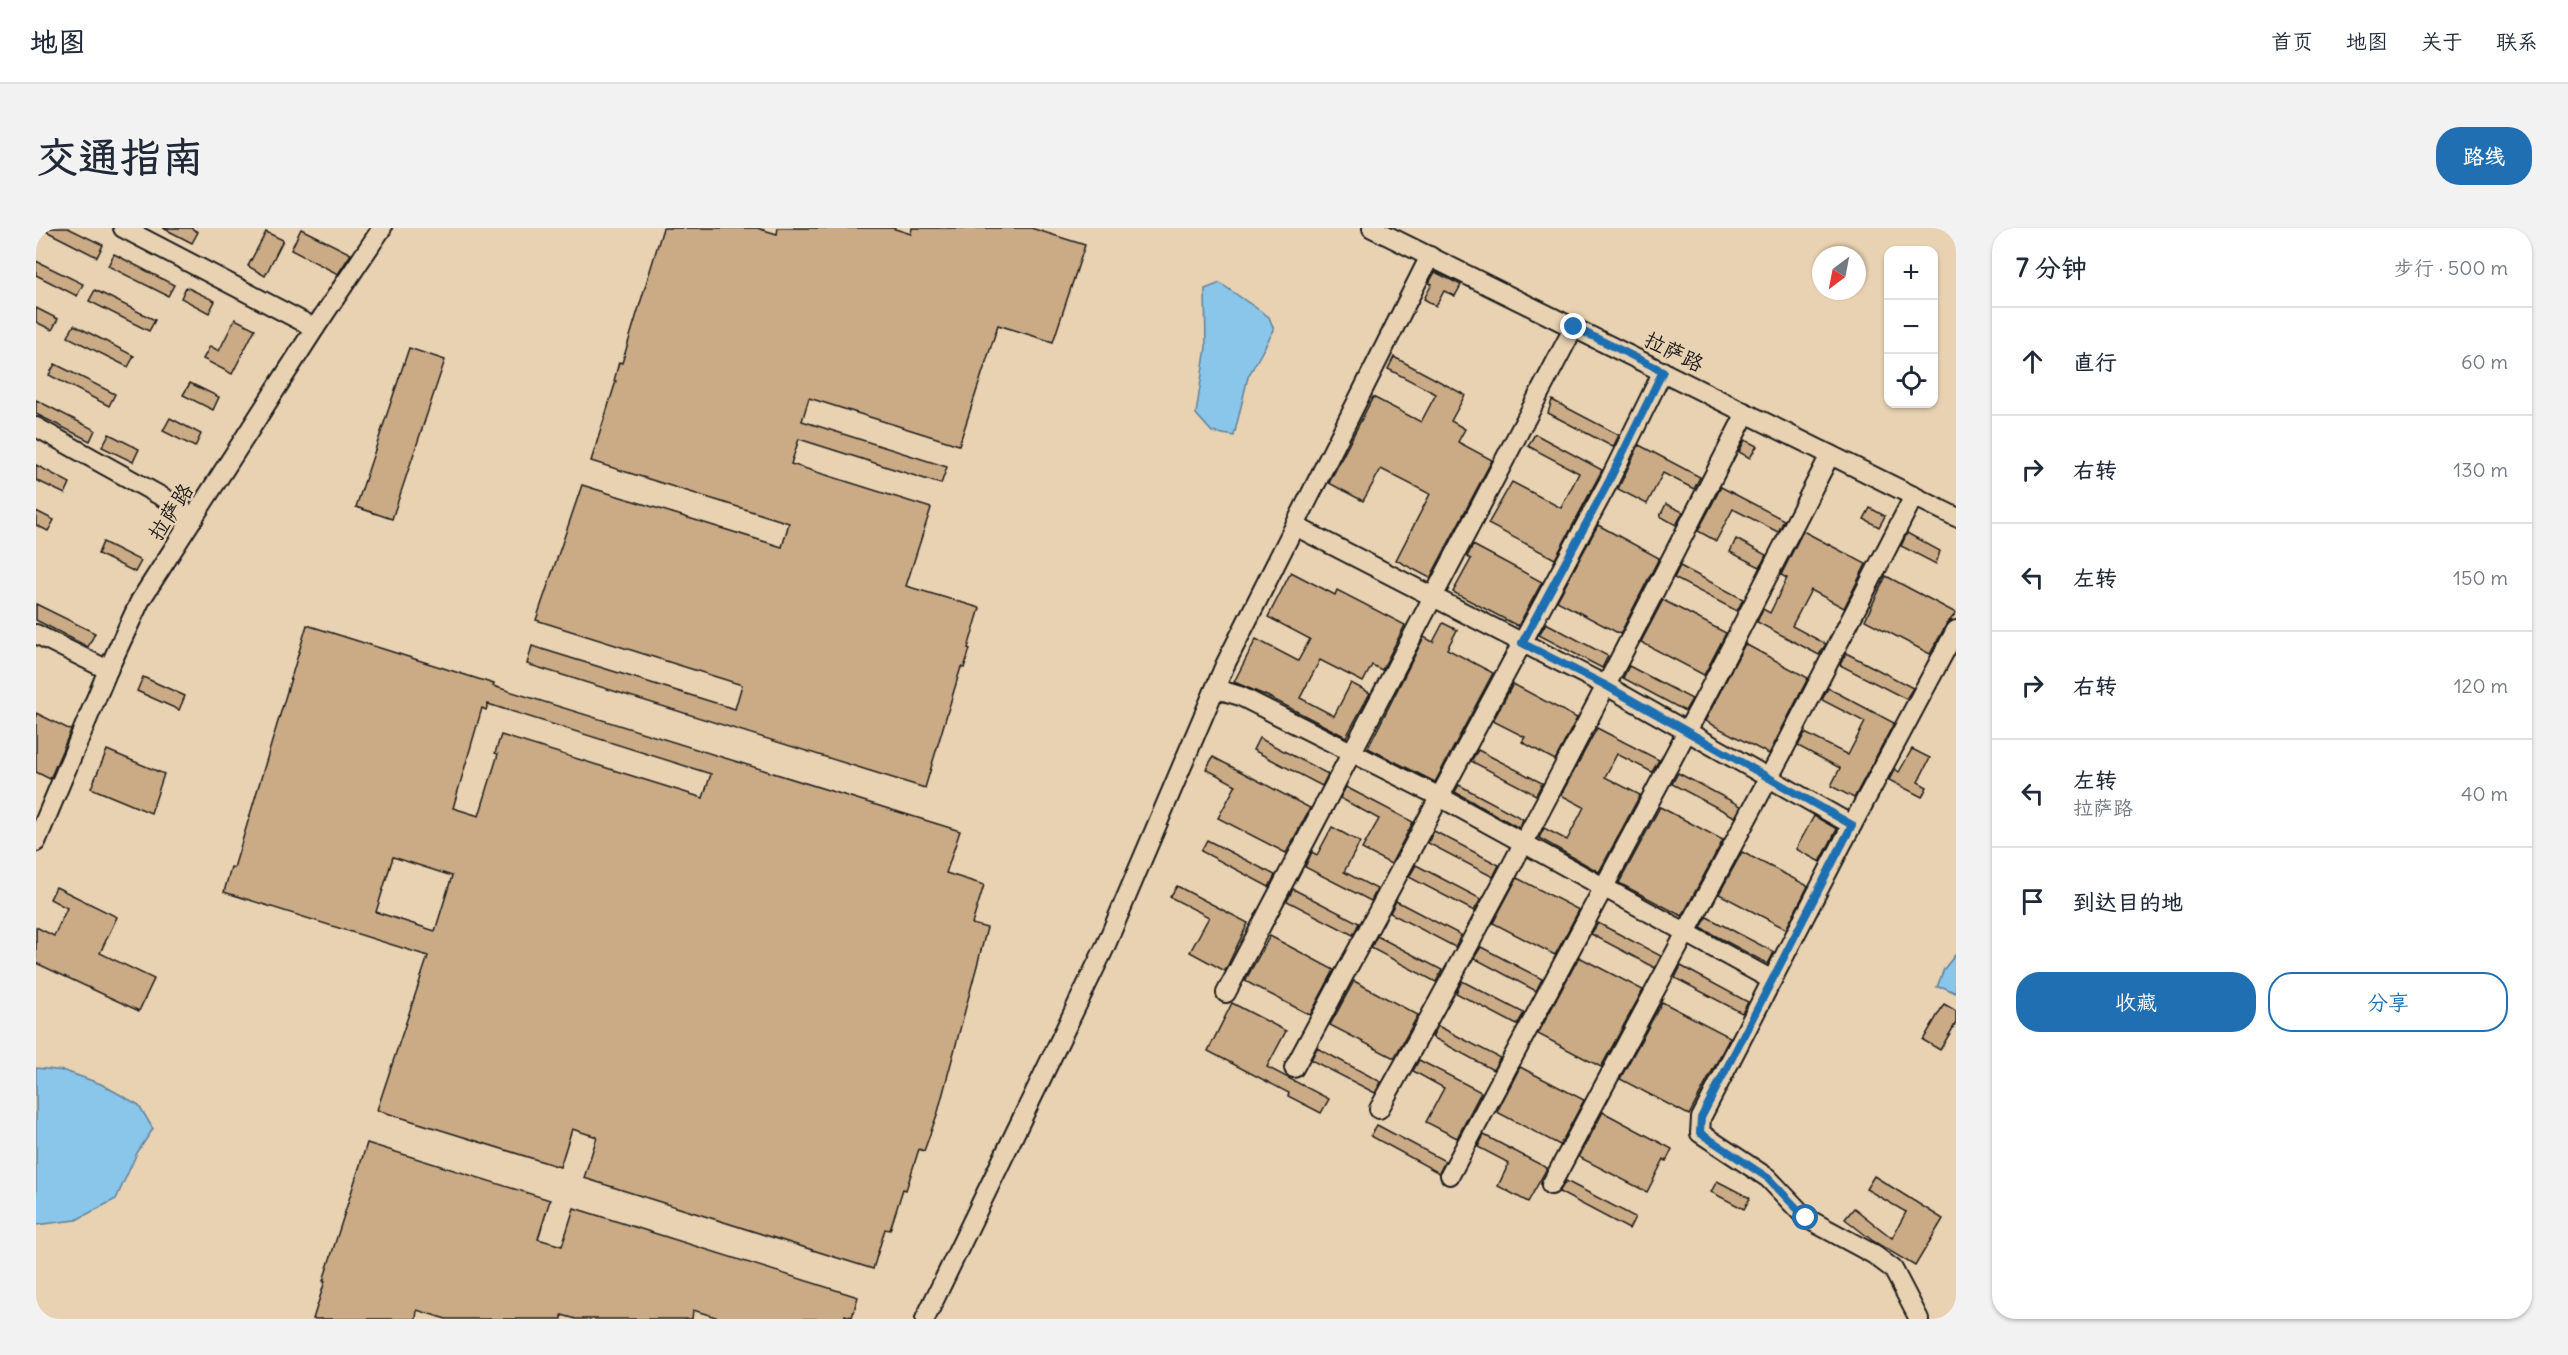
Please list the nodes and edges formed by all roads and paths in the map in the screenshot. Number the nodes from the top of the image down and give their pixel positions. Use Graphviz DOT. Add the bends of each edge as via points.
graph roads {
  1 [pos="123,228"];
  2 [pos="382,228"];
  3 [pos="1372,228"];
  4 [pos="1430,256"];
  5 [pos="1574,327"];
  6 [pos="315,328"];
  7 [pos="1663,371"];
  8 [pos="1746,413"];
  9 [pos="36,428"];
  10 [pos="1830,454"];
  11 [pos="1914,496"];
  12 [pos="1956,517"];
  13 [pos="194,518"];
  14 [pos="1295,526"];
  15 [pos="1433,597"];
  16 [pos="1956,630"];
  17 [pos="36,634"];
  18 [pos="1522,643"];
  19 [pos="108,670"];
  20 [pos="1605,685"];
  21 [pos="1217,689"];
  22 [pos="1686,731"];
  23 [pos="1351,754"];
  24 [pos="1768,779"];
  25 [pos="1440,797"];
  26 [pos="1852,825"];
  27 [pos="36,842"];
  28 [pos="1522,843"];
  29 [pos="1603,885"];
  30 [pos="1686,933"];
  31 [pos="1772,980"];
  32 [pos="1226,993"];
  33 [pos="1294,1068"];
  34 [pos="1379,1109"];
  35 [pos="1450,1175"];
  36 [pos="1551,1185"];
  37 [pos="925,1319"];
  38 [pos="1919,1319"];
  1 -- 6 [label="street"];
  2 -- 6 [label="street, 拉萨路"];
  3 -- 4 [label="street, 拉萨路"];
  4 -- 5 [label="street, 拉萨路"];
  4 -- 14 [label="street"];
  5 -- 7 [label="street, 拉萨路"];
  5 -- 15 [label="street"];
  6 -- 13 [label="street, 拉萨路"];
  7 -- 8 [label="street, 拉萨路"];
  7 -- 18 [label="street"];
  8 -- 10 [label="street, 拉萨路"];
  8 -- 20 [label="street"];
  9 -- 13 [label="street"];
  10 -- 11 [label="street, 拉萨路"];
  10 -- 22 [label="street"];
  11 -- 12 [label="street, 拉萨路"];
  11 -- 24 [label="street"];
  13 -- 19 [label="street, 拉萨路" via="140,601"];
  14 -- 15 [label="street"];
  14 -- 21 [label="street" via="1225,665"];
  15 -- 18 [label="street"];
  15 -- 23 [label="street"];
  16 -- 26 [label="street"];
  17 -- 19 [label="street"];
  18 -- 20 [label="street"];
  18 -- 25 [label="street"];
  19 -- 27 [label="street, 拉萨路"];
  20 -- 22 [label="street"];
  20 -- 28 [label="street"];
  21 -- 23 [label="street" via="1240,696"];
  21 -- 37 [label="street" via="1105,947"];
  22 -- 24 [label="street"];
  22 -- 29 [label="street"];
  23 -- 25 [label="street"];
  23 -- 32 [label="street"];
  24 -- 26 [label="street"];
  24 -- 30 [label="street"];
  25 -- 28 [label="street"];
  25 -- 33 [label="street"];
  26 -- 31 [label="street"];
  28 -- 29 [label="street"];
  28 -- 34 [label="street"];
  29 -- 30 [label="street"];
  29 -- 35 [label="street"];
  30 -- 31 [label="street"];
  30 -- 36 [label="street"];
  31 -- 38 [label="street" via="1701,1118 1700,1133 1768,1178 1806,1218 1893,1269"];
}
